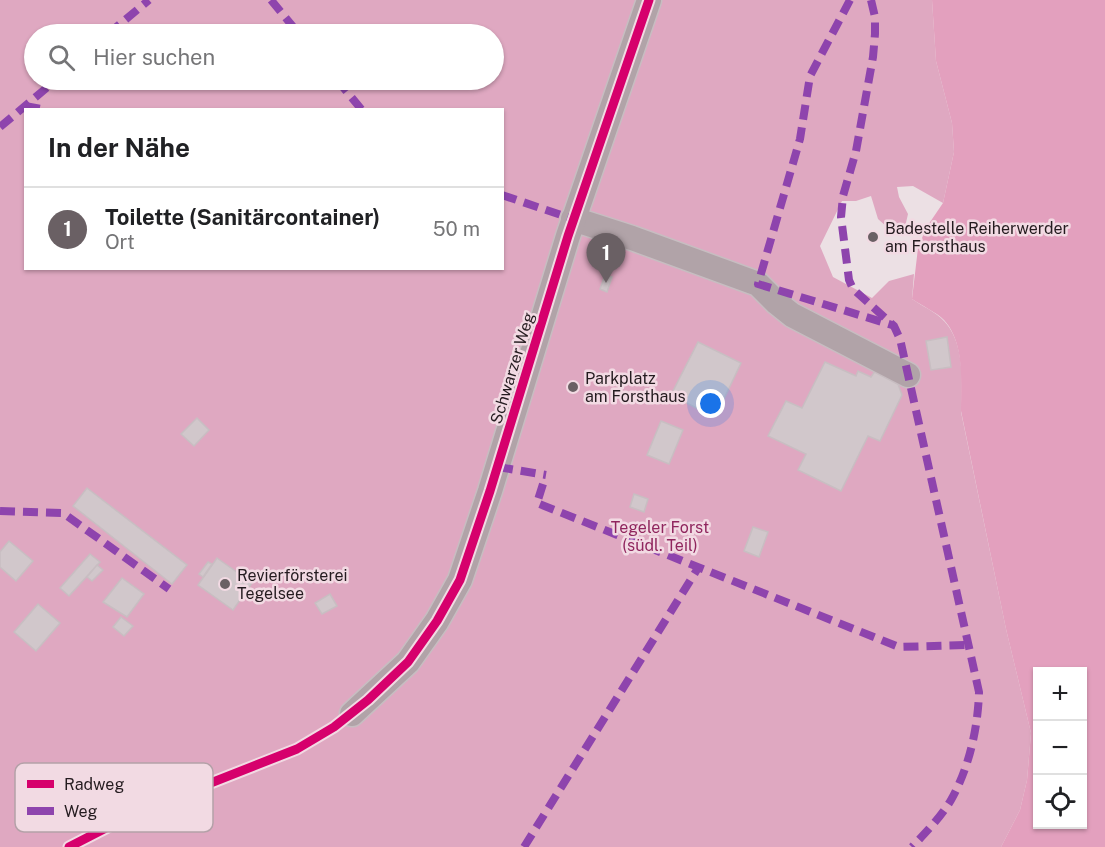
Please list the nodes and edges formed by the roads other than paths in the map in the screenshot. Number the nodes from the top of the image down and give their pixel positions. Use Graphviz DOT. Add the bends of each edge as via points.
graph roads {
  1 [pos="649,0"];
  2 [pos="573,219"];
  3 [pos="908,375"];
  4 [pos="352,714"];
  1 -- 2 [label="lane, Schwarzer Weg"];
  2 -- 3 [label="lane" via="758,284 792,315"];
  2 -- 4 [label="lane, Schwarzer Weg" via="460,580 408,662"];
}
